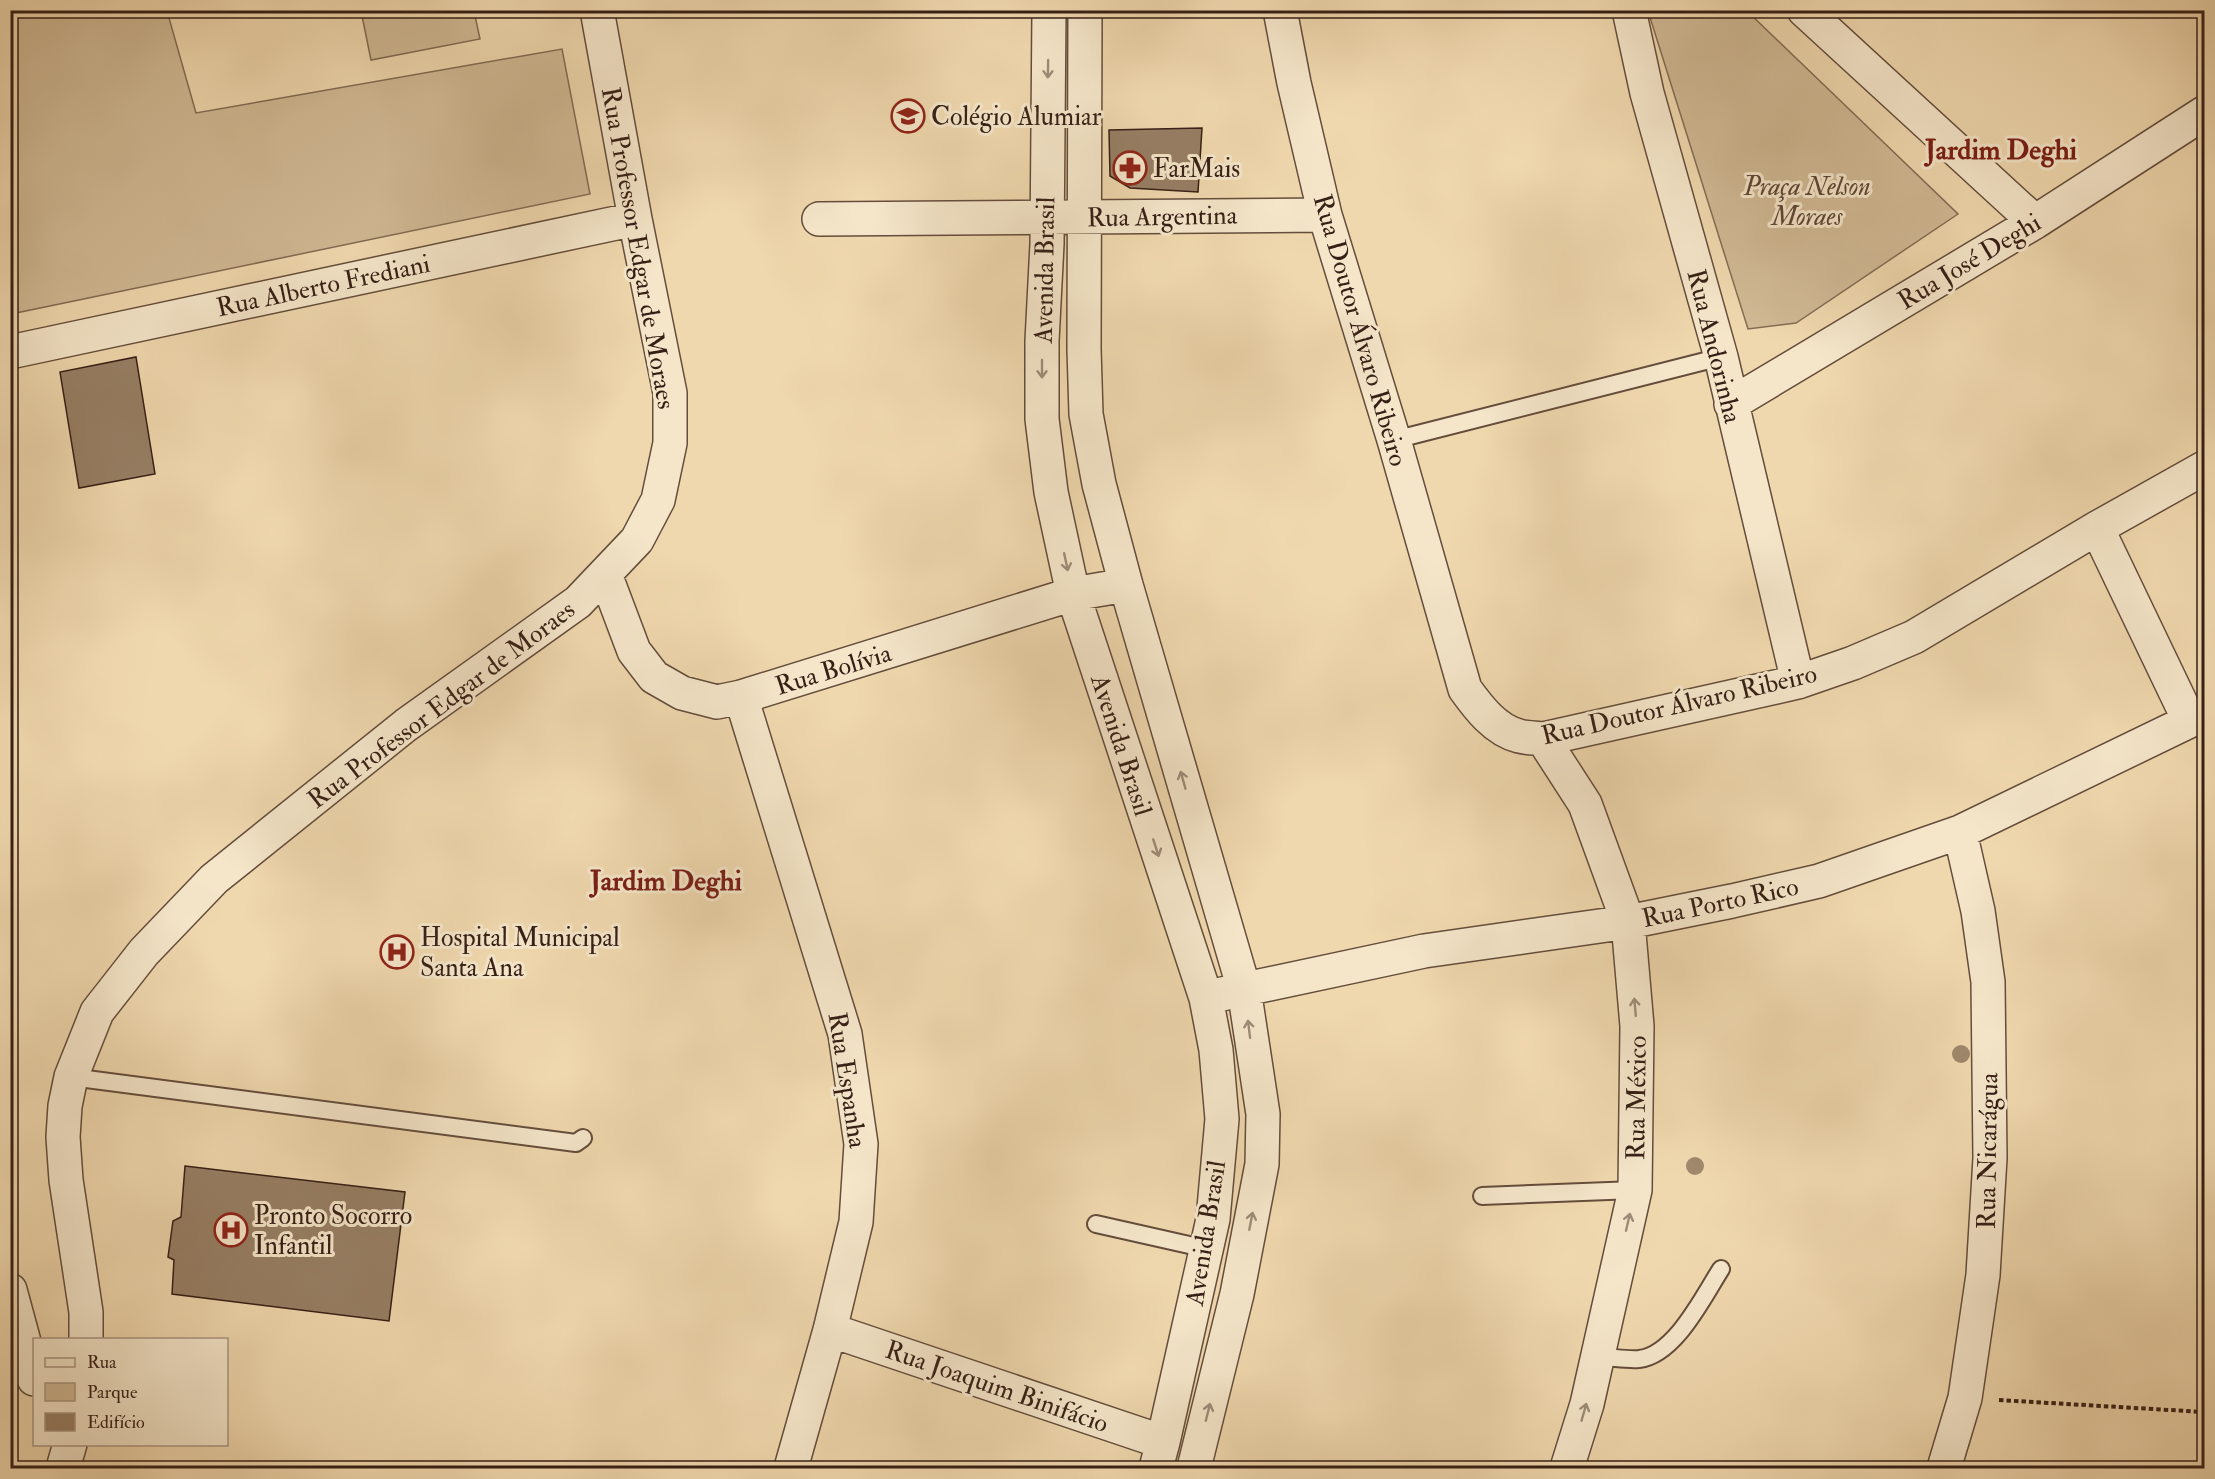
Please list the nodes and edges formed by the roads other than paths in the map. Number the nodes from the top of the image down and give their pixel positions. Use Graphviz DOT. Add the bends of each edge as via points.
graph roads {
  1 [pos="597,10"];
  2 [pos="1049,10"];
  3 [pos="1085,10"];
  4 [pos="1280,10"];
  5 [pos="1629,10"];
  6 [pos="1803,10"];
  7 [pos="2205,113"];
  8 [pos="1325,215"];
  9 [pos="1084,217"];
  10 [pos="1046,218"];
  11 [pos="635,219"];
  12 [pos="819,219"];
  13 [pos="2034,222"];
  14 [pos="10,351"];
  15 [pos="1721,357"];
  16 [pos="1731,404"];
  17 [pos="1394,440"];
  18 [pos="2205,468"];
  19 [pos="2097,528"];
  20 [pos="605,574"];
  21 [pos="1126,585"];
  22 [pos="1073,594"];
  23 [pos="1798,682"];
  24 [pos="741,697"];
  25 [pos="2197,717"];
  26 [pos="1543,739"];
  27 [pos="1960,832"];
  28 [pos="1628,922"];
  29 [pos="1244,989"];
  30 [pos="1206,998"];
  31 [pos="71,1077"];
  32 [pos="583,1138"];
  33 [pos="1635,1190"];
  34 [pos="1482,1196"];
  35 [pos="1096,1224"];
  36 [pos="1207,1249"];
  37 [pos="1720,1269"];
  38 [pos="10,1290"];
  39 [pos="830,1330"];
  40 [pos="86,1338"];
  41 [pos="1598,1357"];
  42 [pos="33,1375"];
  43 [pos="50,1446"];
  44 [pos="69,1446"];
  45 [pos="1160,1455"];
  46 [pos="55,1468"];
  47 [pos="63,1468"];
  48 [pos="791,1468"];
  49 [pos="1194,1468"];
  50 [pos="1567,1468"];
  51 [pos="1944,1468"];
  1 -- 11 [label="street, Rua Professor Edgar de Moraes"];
  2 -- 10 [label="street, Avenida Brasil, one-way"];
  3 -- 9 [label="street, Avenida Brasil"];
  4 -- 8 [label="street, Rua Doutor Álvaro Ribeiro"];
  5 -- 15 [label="street, Rua Andorinha" via="1647,93"];
  6 -- 13 [label="street"];
  7 -- 13 [label="street, Rua José Deghi"];
  8 -- 9 [label="street, Rua Argentina"];
  8 -- 17 [label="street, Rua Doutor Álvaro Ribeiro"];
  9 -- 10 [label="street, Rua Argentina"];
  9 -- 21 [label="street, Avenida Brasil" via="1086,414 1099,484"];
  10 -- 12 [label="street, Rua Argentina"];
  10 -- 22 [label="street, Avenida Brasil, one-way" via="1042,419 1051,492"];
  11 -- 14 [label="street, Rua Alberto Frediani"];
  11 -- 20 [label="street, Rua Professor Edgar de Moraes" via="670,393 670,443 658,500 637,540"];
  13 -- 16 [label="street, Rua José Deghi"];
  15 -- 16 [label="street, Rua Andorinha"];
  15 -- 17 [label="lane"];
  16 -- 23 [label="street, Rua Andorinha"];
  17 -- 26 [label="street, Rua Doutor Álvaro Ribeiro" via="1465,689 1494,722 1518,736"];
  18 -- 19 [label="street, Rua Doutor Álvaro Ribeiro"];
  19 -- 23 [label="street, Rua Doutor Álvaro Ribeiro" via="1914,637"];
  19 -- 25 [label="street"];
  20 -- 24 [label="street, Rua Bolívia" via="634,651 654,677 682,693 717,702"];
  20 -- 31 [label="street, Rua Professor Edgar de Moraes" via="578,602 406,725 214,879 144,952 97,1012"];
  21 -- 22 [label="street, Rua Bolívia"];
  29 -- 21 [label="street, Avenida Brasil, one-way"];
  22 -- 24 [label="street, Rua Bolívia"];
  22 -- 30 [label="street, Avenida Brasil, one-way"];
  23 -- 26 [label="street, Rua Doutor Álvaro Ribeiro"];
  24 -- 39 [label="street, Rua Espanha" via="845,1034 861,1144 856,1222"];
  25 -- 27 [label="street, Rua Porto Rico"];
  26 -- 28 [label="street, Rua México" via="1585,804"];
  27 -- 28 [label="street, Rua Porto Rico" via="1819,881"];
  27 -- 51 [label="street, Rua Nicarágua" via="1978,911 1988,982 1990,1135 1983,1275 1965,1398"];
  28 -- 29 [label="street, Rua Porto Rico" via="1424,951"];
  33 -- 28 [label="street, Rua México, one-way" via="1637,1026"];
  29 -- 30 [label="street, Rua Porto Rico"];
  49 -- 29 [label="street, Avenida Brasil, one-way" via="1237,1294 1262,1164 1263,1114"];
  30 -- 36 [label="street, Avenida Brasil" via="1216,1050 1222,1119"];
  31 -- 32 [label="lane" via="576,1143"];
  31 -- 40 [label="street, Rua Professor Edgar de Moraes" via="63,1137"];
  33 -- 34 [label="lane"];
  41 -- 33 [label="street, Rua México, one-way"];
  35 -- 36 [label="lane"];
  36 -- 45 [label="street, Avenida Brasil"];
  37 -- 41 [label="lane" via="1688,1322 1660,1352 1640,1359"];
  38 -- 42 [label="street"];
  39 -- 45 [label="street, Rua Joaquim Binifácio"];
  39 -- 48 [label="street, Rua Espanha"];
  50 -- 41 [label="street, Rua México, one-way"];
  43 -- 46 [label="street"];
  44 -- 47 [label="street"];
}
